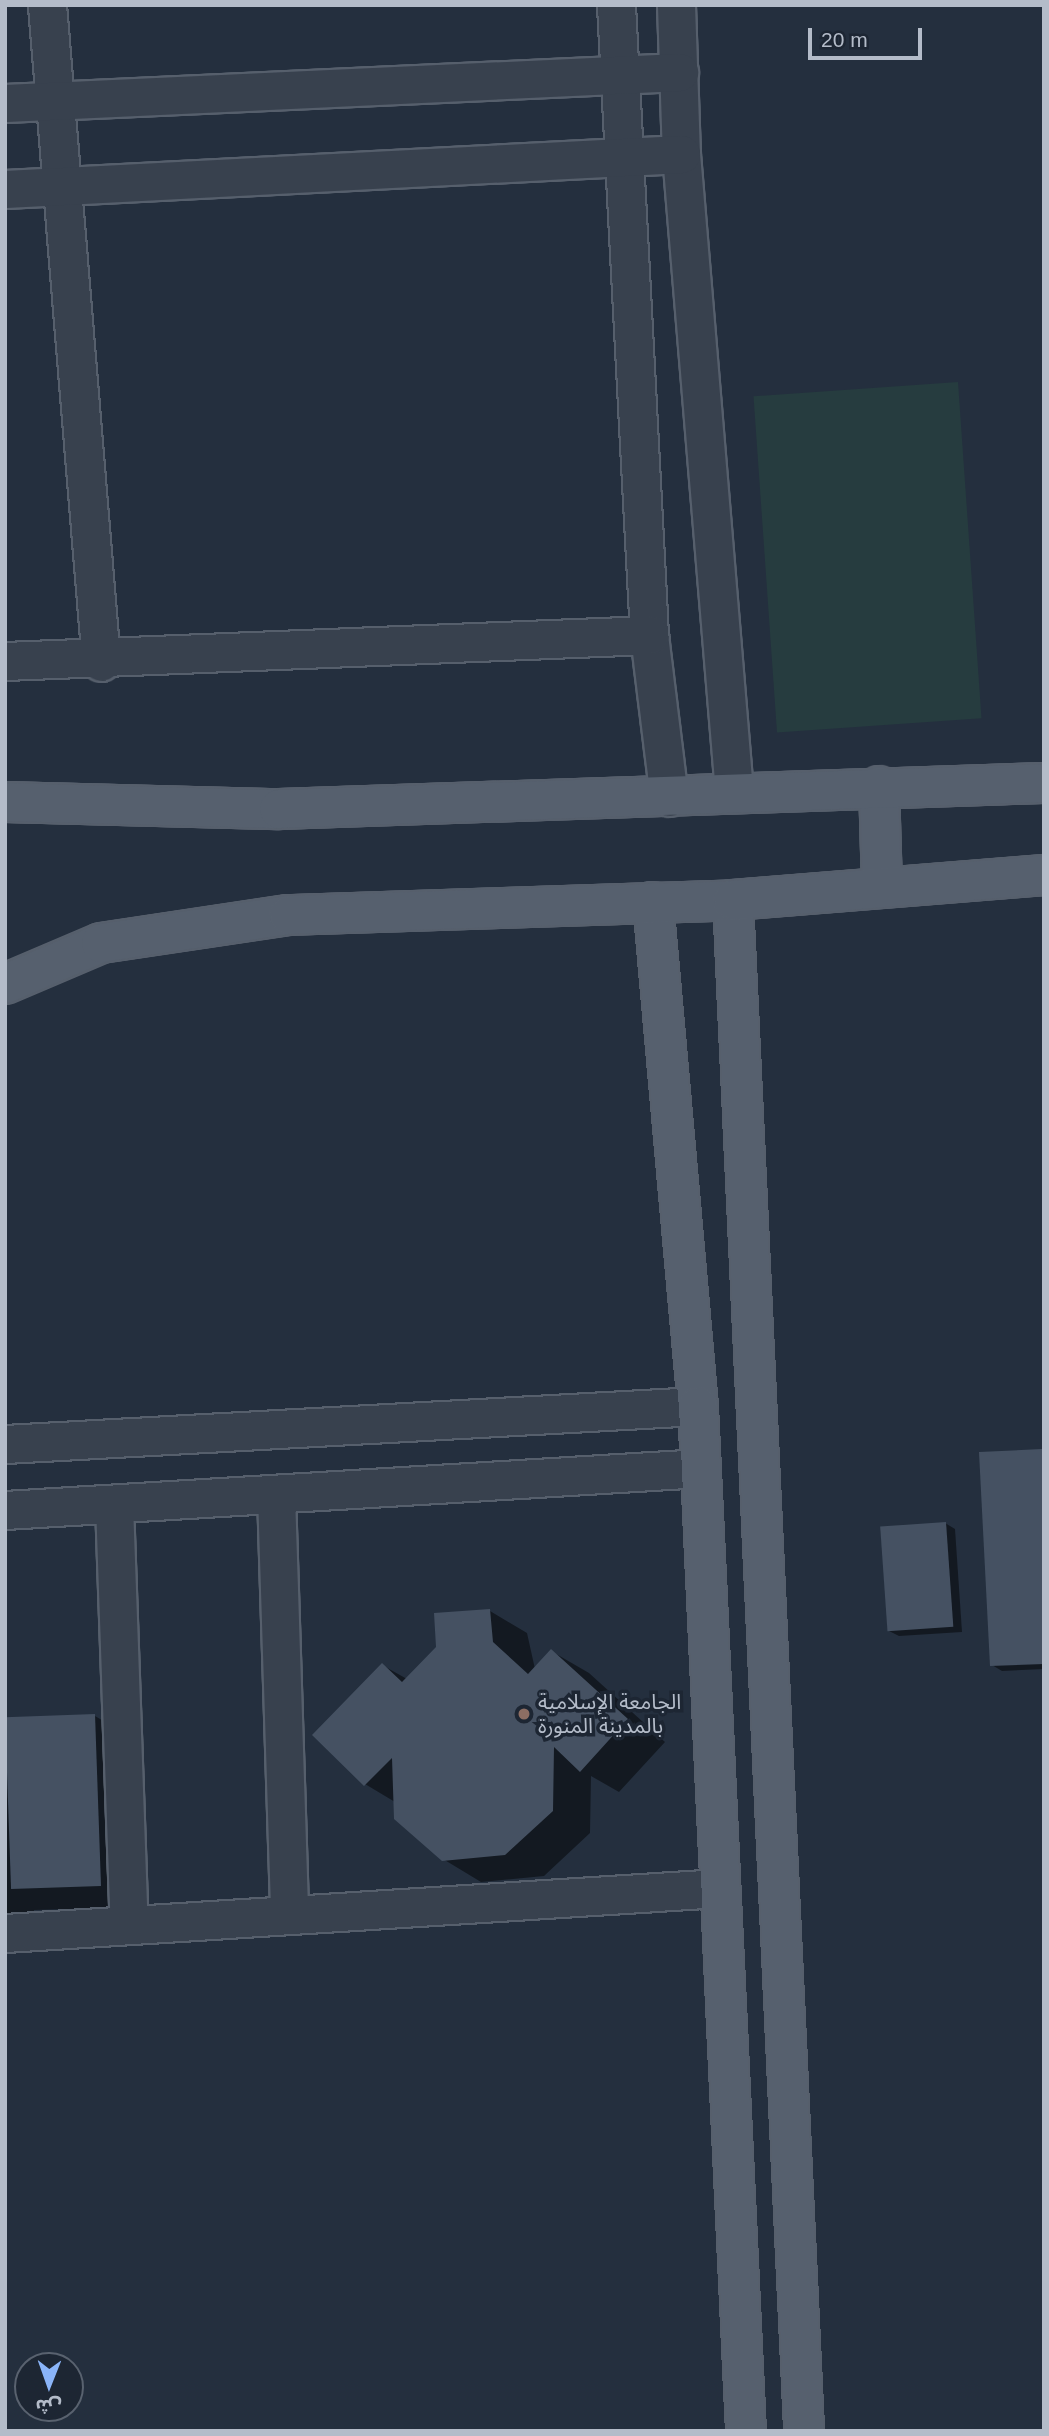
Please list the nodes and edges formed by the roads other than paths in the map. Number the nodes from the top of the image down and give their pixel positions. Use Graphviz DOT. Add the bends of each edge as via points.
graph roads {
  1 [pos="47,5"];
  2 [pos="616,5"];
  3 [pos="676,5"];
  4 [pos="679,72"];
  5 [pos="620,76"];
  6 [pos="55,99"];
  7 [pos="5,103"];
  8 [pos="681,154"];
  9 [pos="625,156"];
  10 [pos="63,186"];
  11 [pos="5,189"];
  12 [pos="649,635"];
  13 [pos="5,662"];
  14 [pos="101,662"];
  15 [pos="1044,783"];
  16 [pos="879,786"];
  17 [pos="734,792"];
  18 [pos="669,797"];
  19 [pos="5,802"];
  20 [pos="1044,875"];
  21 [pos="882,887"];
  22 [pos="733,901"];
  23 [pos="653,902"];
  24 [pos="5,984"];
  25 [pos="698,1406"];
  26 [pos="5,1444"];
  27 [pos="701,1468"];
  28 [pos="276,1494"];
  29 [pos="114,1504"];
  30 [pos="5,1510"];
  31 [pos="721,1888"];
  32 [pos="289,1914"];
  33 [pos="129,1925"];
  34 [pos="5,1933"];
  35 [pos="746,2431"];
  36 [pos="804,2431"];
  1 -- 6 [label="street"];
  2 -- 5 [label="street"];
  3 -- 4 [label="street"];
  4 -- 5 [label="street"];
  4 -- 8 [label="street"];
  5 -- 6 [label="street"];
  5 -- 9 [label="street"];
  6 -- 7 [label="street"];
  6 -- 10 [label="street"];
  8 -- 9 [label="street"];
  8 -- 17 [label="street"];
  9 -- 10 [label="street"];
  9 -- 12 [label="street"];
  10 -- 11 [label="street"];
  10 -- 14 [label="street"];
  12 -- 14 [label="street"];
  12 -- 18 [label="street"];
  13 -- 14 [label="street"];
  15 -- 16 [label="main road"];
  16 -- 17 [label="main road"];
  16 -- 21 [label="main road"];
  17 -- 18 [label="main road"];
  18 -- 19 [label="main road" via="279,808"];
  20 -- 21 [label="main road"];
  21 -- 22 [label="main road"];
  22 -- 23 [label="main road"];
  22 -- 36 [label="main road"];
  23 -- 24 [label="main road" via="289,915 101,943"];
  23 -- 25 [label="main road"];
  25 -- 26 [label="street"];
  25 -- 27 [label="main road"];
  27 -- 28 [label="street"];
  27 -- 31 [label="main road"];
  28 -- 29 [label="street"];
  28 -- 32 [label="street"];
  29 -- 30 [label="street"];
  29 -- 33 [label="street"];
  31 -- 32 [label="street"];
  31 -- 35 [label="main road"];
  32 -- 33 [label="street"];
  33 -- 34 [label="street"];
}
